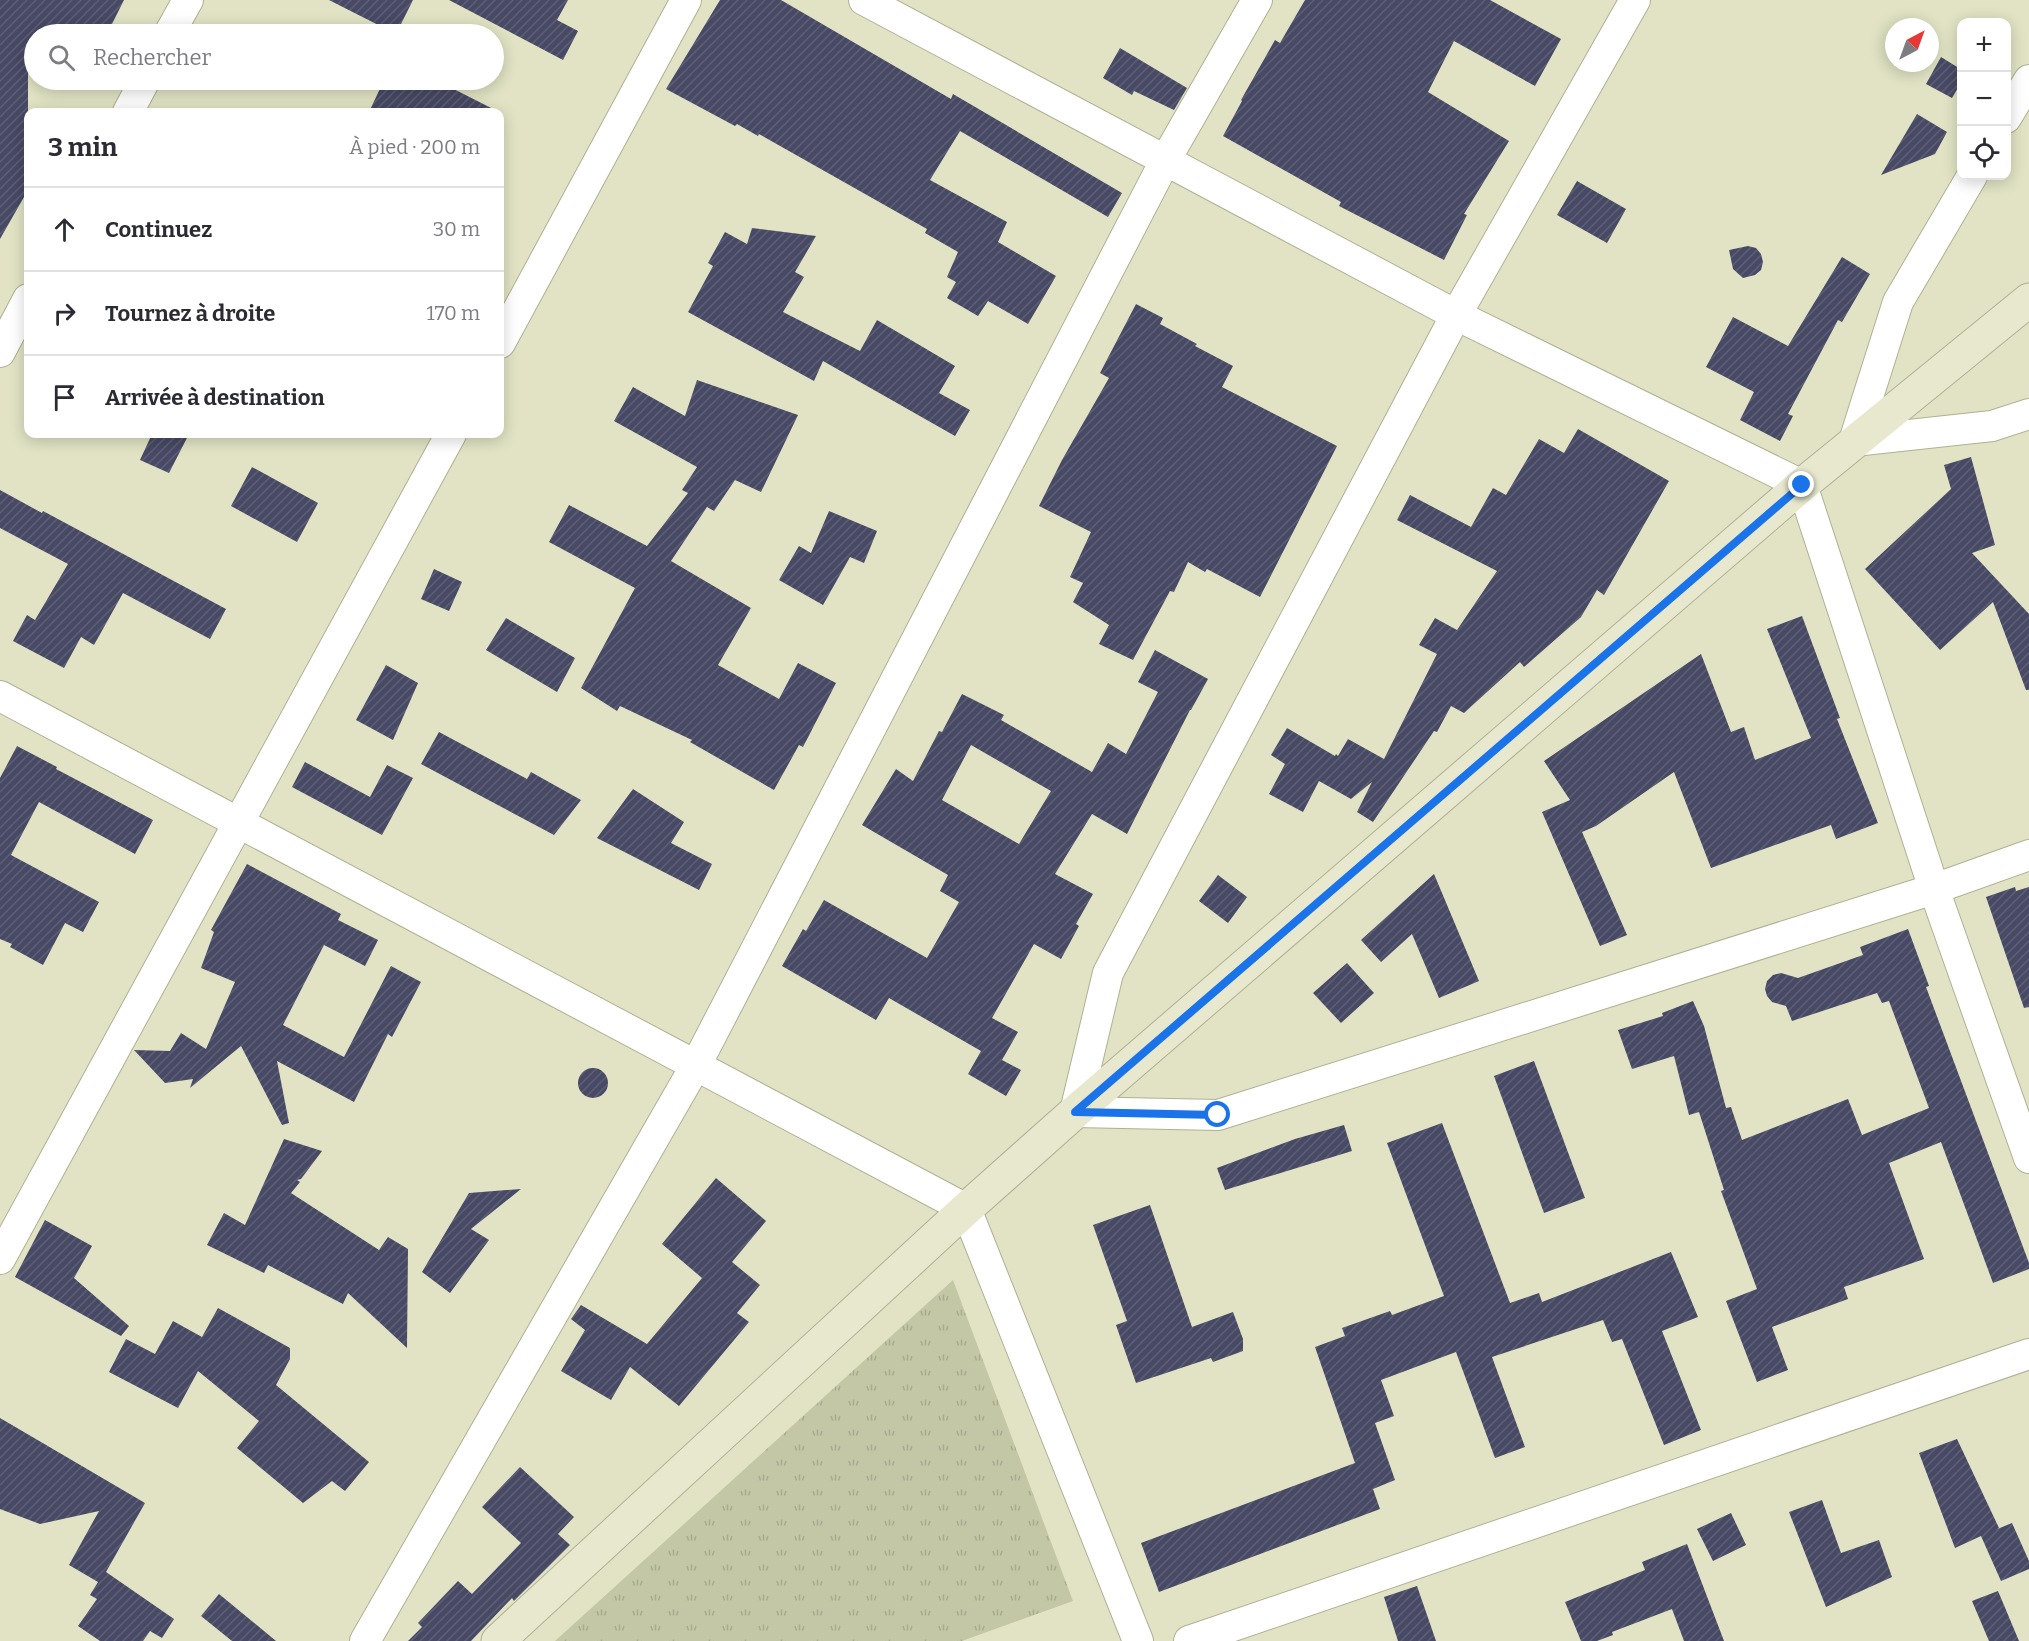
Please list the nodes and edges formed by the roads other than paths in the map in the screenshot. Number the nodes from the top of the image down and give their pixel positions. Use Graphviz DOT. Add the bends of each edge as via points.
graph roads {
  1 [pos="188,0"];
  2 [pos="686,0"];
  3 [pos="864,0"];
  4 [pos="1257,0"];
  5 [pos="1635,0"];
  6 [pos="175,24"];
  7 [pos="2029,80"];
  8 [pos="140,90"];
  9 [pos="130,108"];
  10 [pos="2011,111"];
  11 [pos="1166,159"];
  12 [pos="1970,180"];
  13 [pos="2029,300"];
  14 [pos="24,307"];
  15 [pos="1456,315"];
  16 [pos="504,336"];
  17 [pos="0,352"];
  18 [pos="2029,414"];
  19 [pos="449,438"];
  20 [pos="1854,441"];
  21 [pos="1802,485"];
  22 [pos="0,696"];
  23 [pos="239,823"];
  24 [pos="2029,855"];
  25 [pos="1934,889"];
  26 [pos="696,1065"];
  27 [pos="1075,1112"];
  28 [pos="2029,1158"];
  29 [pos="966,1209"];
  30 [pos="0,1259"];
  31 [pos="2029,1354"];
  32 [pos="365,1641"];
  33 [pos="498,1641"];
  34 [pos="1138,1641"];
  35 [pos="1189,1641"];
  1 -- 6 [label="street"];
  2 -- 16 [label="street"];
  3 -- 11 [label="street"];
  4 -- 11 [label="street"];
  5 -- 15 [label="street"];
  7 -- 10 [label="street"];
  8 -- 9 [label="street"];
  11 -- 15 [label="street"];
  11 -- 26 [label="street"];
  12 -- 20 [label="street" via="1898,302"];
  13 -- 20 [label="main road"];
  14 -- 17 [label="street"];
  15 -- 21 [label="street"];
  15 -- 27 [label="street" via="1108,973"];
  18 -- 20 [label="street" via="1992,426"];
  19 -- 23 [label="street"];
  20 -- 21 [label="main road"];
  21 -- 25 [label="street"];
  21 -- 27 [label="main road"];
  22 -- 23 [label="street"];
  23 -- 26 [label="street"];
  23 -- 30 [label="street"];
  24 -- 25 [label="street"];
  25 -- 27 [label="street" via="1218,1115"];
  25 -- 28 [label="street"];
  26 -- 29 [label="street"];
  26 -- 32 [label="street"];
  27 -- 29 [label="main road"];
  29 -- 33 [label="main road"];
  29 -- 34 [label="street"];
  31 -- 35 [label="street"];
}
